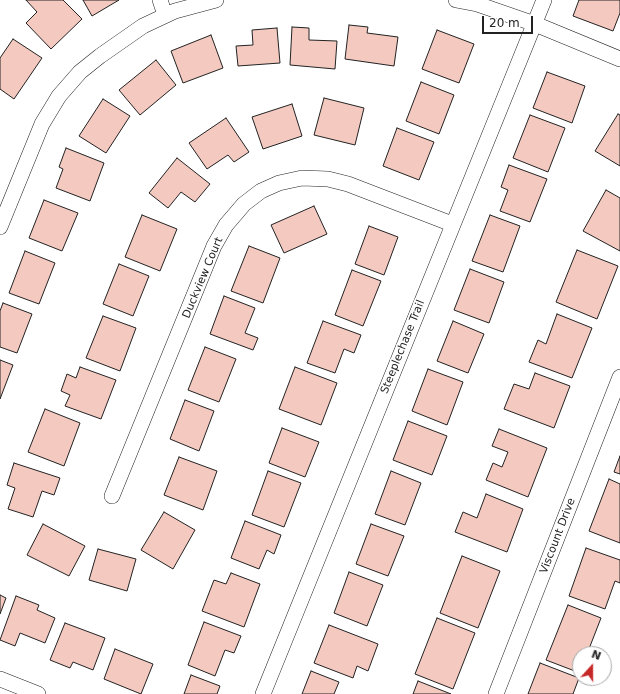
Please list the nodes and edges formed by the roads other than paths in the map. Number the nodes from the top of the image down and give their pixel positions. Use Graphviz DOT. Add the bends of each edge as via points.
graph roads {
  1 [pos="160,0"];
  2 [pos="216,0"];
  3 [pos="456,0"];
  4 [pos="544,0"];
  5 [pos="165,15"];
  6 [pos="535,24"];
  7 [pos="620,59"];
  8 [pos="2,218"];
  9 [pos="452,224"];
  10 [pos="620,377"];
  11 [pos="112,496"];
  12 [pos="0,679"];
  13 [pos="38,694"];
  14 [pos="263,694"];
  15 [pos="496,694"];
  1 -- 5 [label="street"];
  2 -- 5 [label="street"];
  3 -- 6 [label="street" via="477,4"];
  4 -- 6 [label="street, Steeplechase Trail"];
  5 -- 8 [label="street" via="143,26 100,56 80,72 59,96 42,124"];
  6 -- 7 [label="street"];
  6 -- 9 [label="street, Steeplechase Trail"];
  9 -- 11 [label="street, Duckview Court" via="348,184 328,179 302,178 279,183 261,191 244,204 226,225 214,246"];
  9 -- 14 [label="street, Steeplechase Trail"];
  10 -- 15 [label="street, Viscount Drive"];
  12 -- 13 [label="street"];
}
